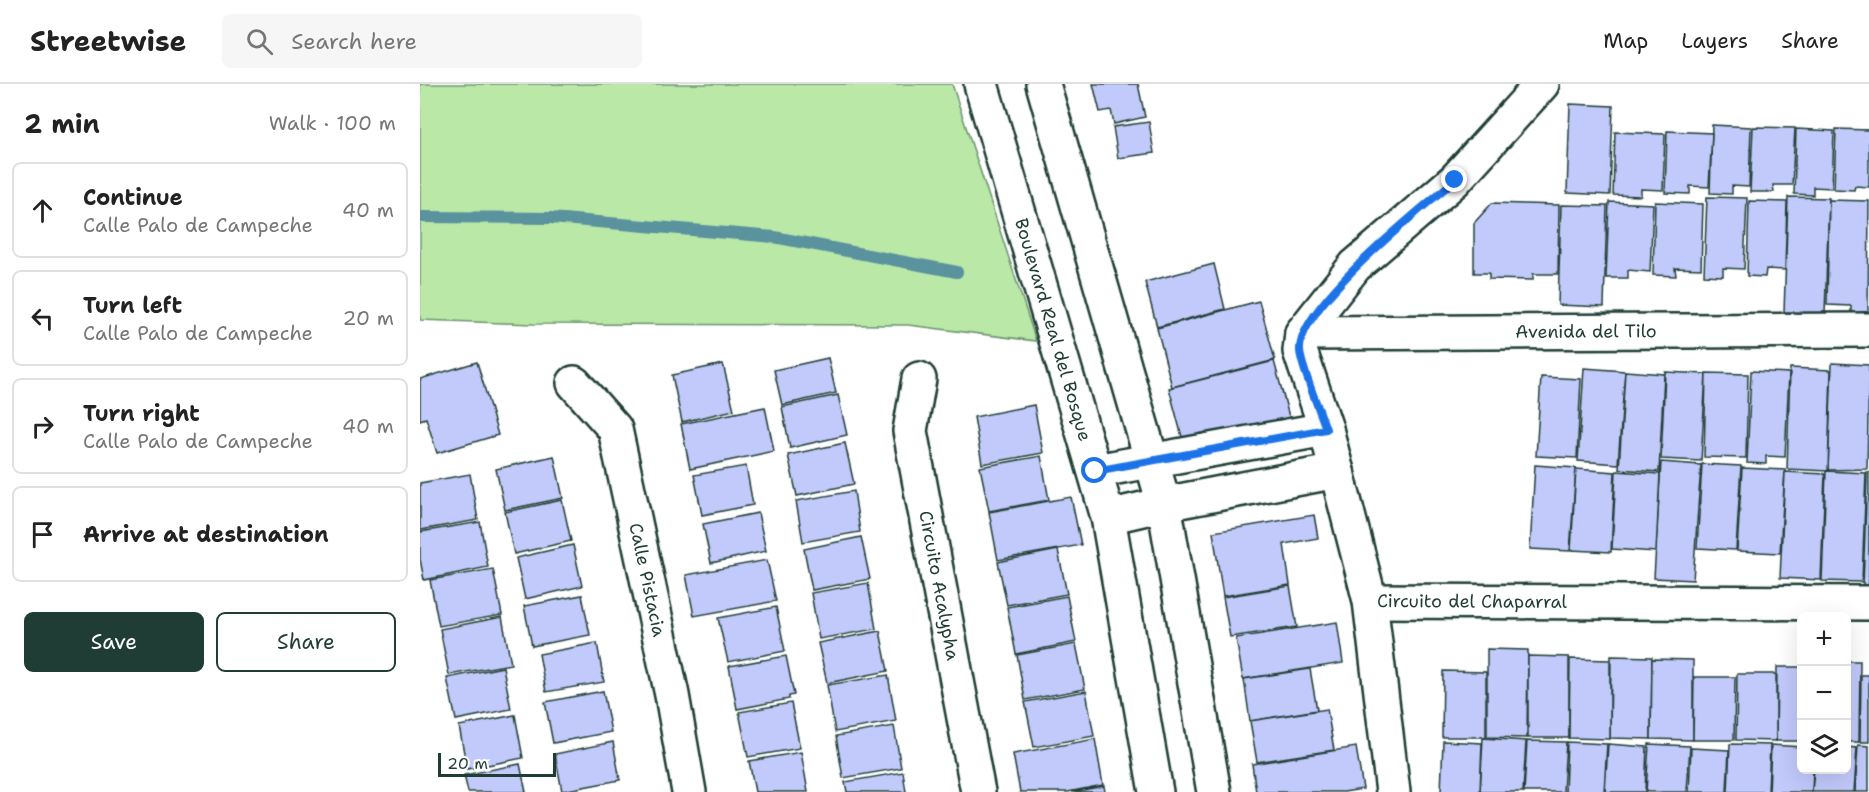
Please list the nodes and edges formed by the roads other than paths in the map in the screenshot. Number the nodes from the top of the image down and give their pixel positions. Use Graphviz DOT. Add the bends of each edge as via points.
graph roads {
  1 [pos="981,84"];
  2 [pos="1044,84"];
  3 [pos="1542,84"];
  4 [pos="1869,330"];
  5 [pos="1302,333"];
  6 [pos="919,379"];
  7 [pos="573,383"];
  8 [pos="1326,429"];
  9 [pos="1154,463"];
  10 [pos="1095,471"];
  11 [pos="1337,471"];
  12 [pos="1164,504"];
  13 [pos="1108,517"];
  14 [pos="1370,602"];
  15 [pos="1869,603"];
  16 [pos="689,792"];
  17 [pos="978,792"];
  18 [pos="1156,792"];
  19 [pos="1214,792"];
  20 [pos="1393,792"];
  1 -- 10 [label="street, Boulevard Real del Bosque"];
  2 -- 9 [label="street"];
  3 -- 5 [label="street" via="1455,180 1354,266"];
  4 -- 5 [label="street, Avenida del Tilo"];
  5 -- 8 [label="street, Circuito del Chaparral" via="1300,351"];
  6 -- 17 [label="street, Circuito Acalypha" via="910,431"];
  7 -- 16 [label="street, Calle Pistacia" via="615,429"];
  8 -- 9 [label="street"];
  8 -- 11 [label="street, Circuito del Chaparral"];
  9 -- 10 [label="street"];
  9 -- 12 [label="street"];
  10 -- 13 [label="street, Boulevard Real del Bosque"];
  11 -- 12 [label="street"];
  11 -- 14 [label="street, Circuito del Chaparral"];
  12 -- 13 [label="street"];
  12 -- 19 [label="street"];
  13 -- 18 [label="street, Boulevard Real del Bosque"];
  14 -- 15 [label="street, Circuito del Chaparral"];
  14 -- 20 [label="street"];
}
